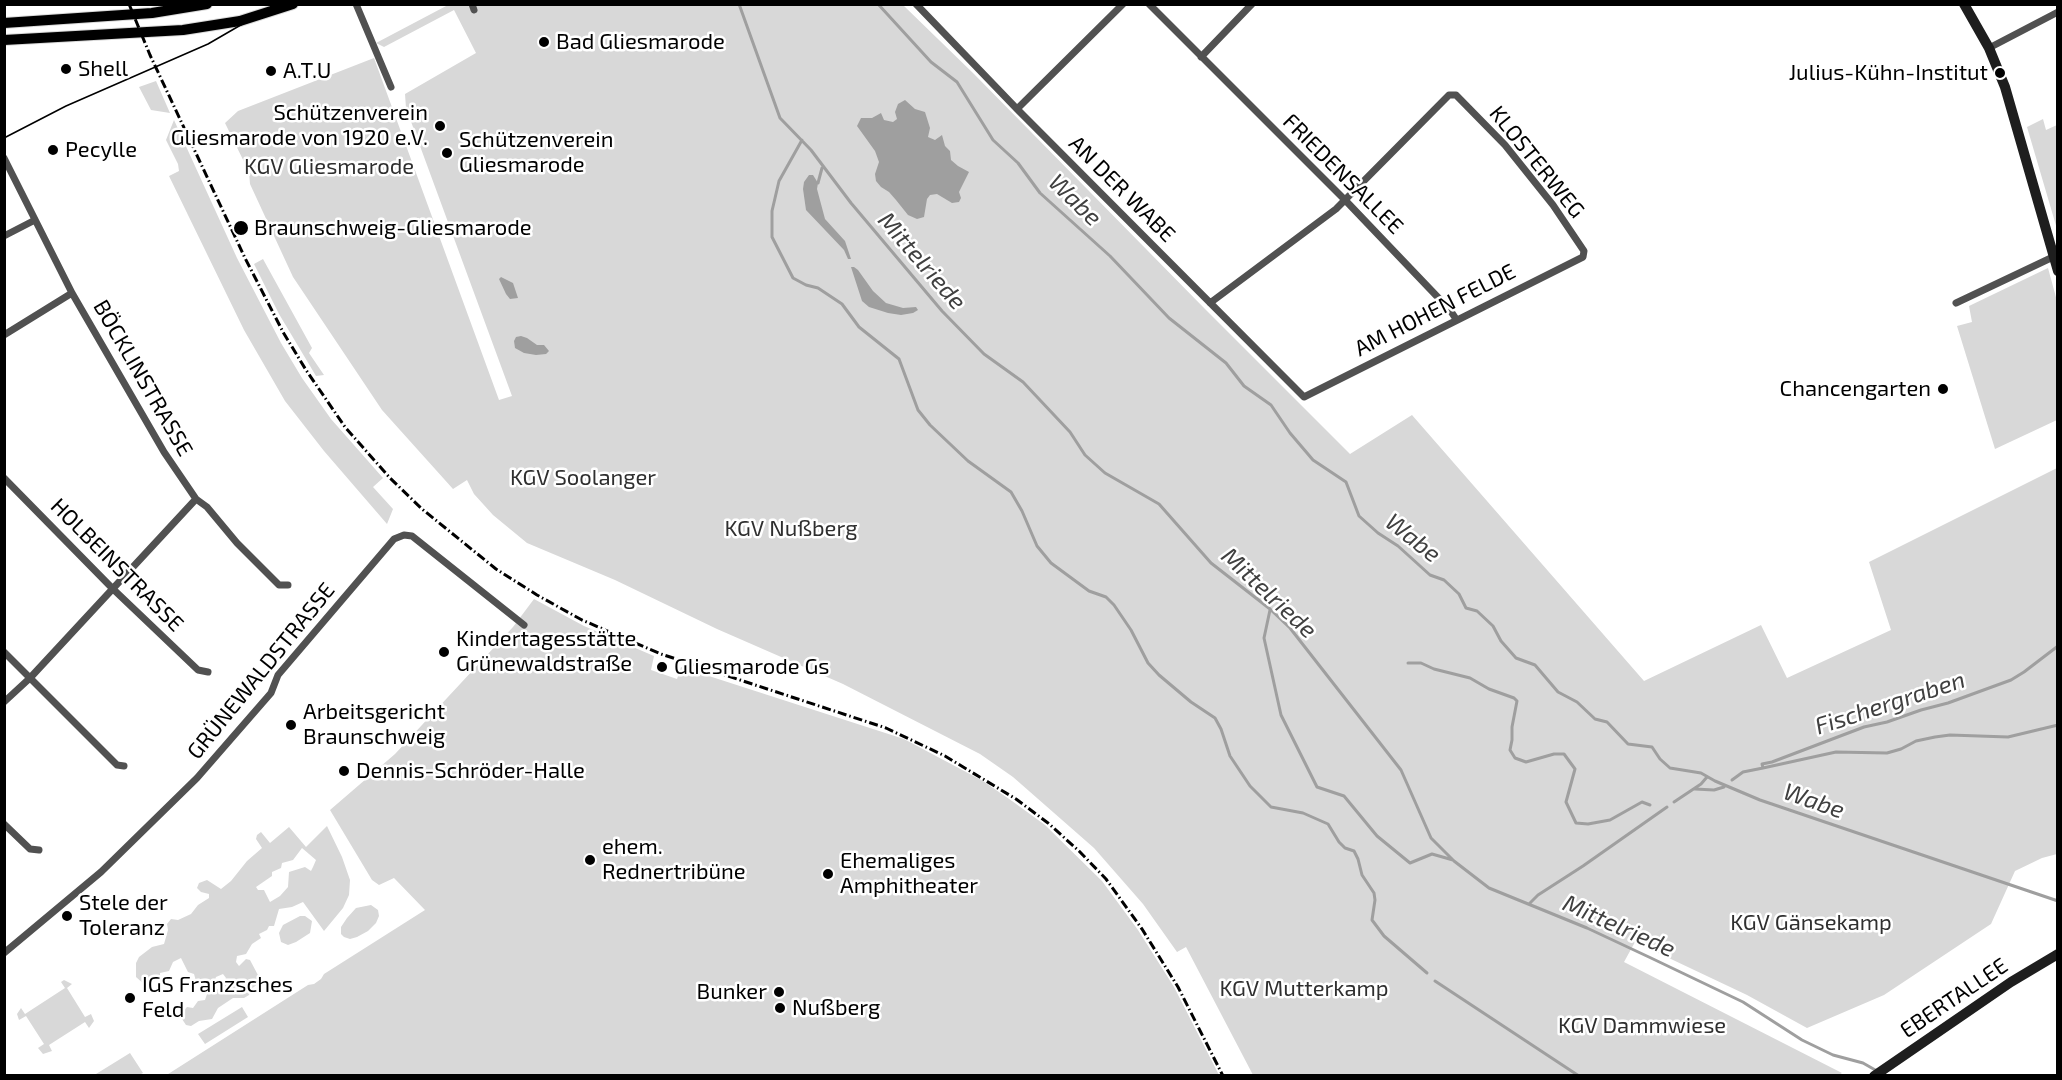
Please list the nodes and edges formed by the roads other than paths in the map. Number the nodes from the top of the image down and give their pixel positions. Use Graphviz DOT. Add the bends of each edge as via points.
graph roads {
  1 [pos="207,4"];
  2 [pos="293,4"];
  3 [pos="356,4"];
  4 [pos="916,4"];
  5 [pos="1123,4"];
  6 [pos="1149,4"];
  7 [pos="1252,4"];
  8 [pos="1964,4"];
  9 [pos="2058,12"];
  10 [pos="4,23"];
  11 [pos="4,40"];
  12 [pos="1989,48"];
  13 [pos="1201,57"];
  14 [pos="391,87"];
  15 [pos="1017,109"];
  16 [pos="4,158"];
  17 [pos="1346,201"];
  18 [pos="35,220"];
  19 [pos="4,236"];
  20 [pos="2053,256"];
  21 [pos="1583,257"];
  22 [pos="2058,271"];
  23 [pos="72,293"];
  24 [pos="1210,303"];
  25 [pos="1956,303"];
  26 [pos="1456,320"];
  27 [pos="4,335"];
  28 [pos="1304,397"];
  29 [pos="4,478"];
  30 [pos="196,499"];
  31 [pos="288,585"];
  32 [pos="113,589"];
  33 [pos="524,625"];
  34 [pos="4,652"];
  35 [pos="208,672"];
  36 [pos="30,678"];
  37 [pos="4,702"];
  38 [pos="124,766"];
  39 [pos="4,824"];
  40 [pos="39,850"];
  41 [pos="4,953"];
  42 [pos="2057,955"];
  43 [pos="1874,1076"];
  1 -- 10 [label="main road" via="152,13"];
  2 -- 11 [label="main road" via="240,21 183,30"];
  3 -- 14 [label="street"];
  4 -- 15 [label="street, AN DER WABE"];
  5 -- 15 [label="street"];
  6 -- 13 [label="street, FRIEDENSALLEE"];
  7 -- 13 [label="street"];
  8 -- 12 [label="main road"];
  9 -- 12 [label="street"];
  12 -- 20 [label="main road" via="2005,87"];
  13 -- 17 [label="street, FRIEDENSALLEE"];
  15 -- 24 [label="street, AN DER WABE"];
  16 -- 18 [label="street, BÖCKLINSTRASSE"];
  17 -- 21 [label="street, KLOSTERWEG" via="1449,94 1456,95 1505,145 1554,204 1584,251"];
  17 -- 24 [label="street"];
  17 -- 26 [label="street, FRIEDENSALLEE"];
  18 -- 19 [label="street"];
  18 -- 23 [label="street, BÖCKLINSTRASSE"];
  20 -- 22 [label="main road"];
  20 -- 25 [label="street"];
  21 -- 26 [label="street, AM HOHEN FELDE"];
  23 -- 27 [label="street"];
  23 -- 30 [label="street, BÖCKLINSTRASSE" via="148,427"];
  24 -- 28 [label="street, AN DER WABE"];
  26 -- 28 [label="street, AM HOHEN FELDE"];
  29 -- 32 [label="street, HOLBEINSTRASSE"];
  30 -- 31 [label="street, BÖCKLINSTRASSE" via="259,567 279,585"];
  30 -- 32 [label="street"];
  32 -- 35 [label="street, HOLBEINSTRASSE" via="198,669"];
  32 -- 36 [label="street"];
  33 -- 41 [label="street, GRÜNEWALDSTRASSE" via="412,536 394,539 285,665 271,693 197,778 101,872"];
  34 -- 36 [label="street"];
  36 -- 37 [label="street"];
  36 -- 38 [label="street" via="117,765"];
  39 -- 40 [label="street" via="30,849"];
  42 -- 43 [label="main road, EBERTALLEE"];
}
